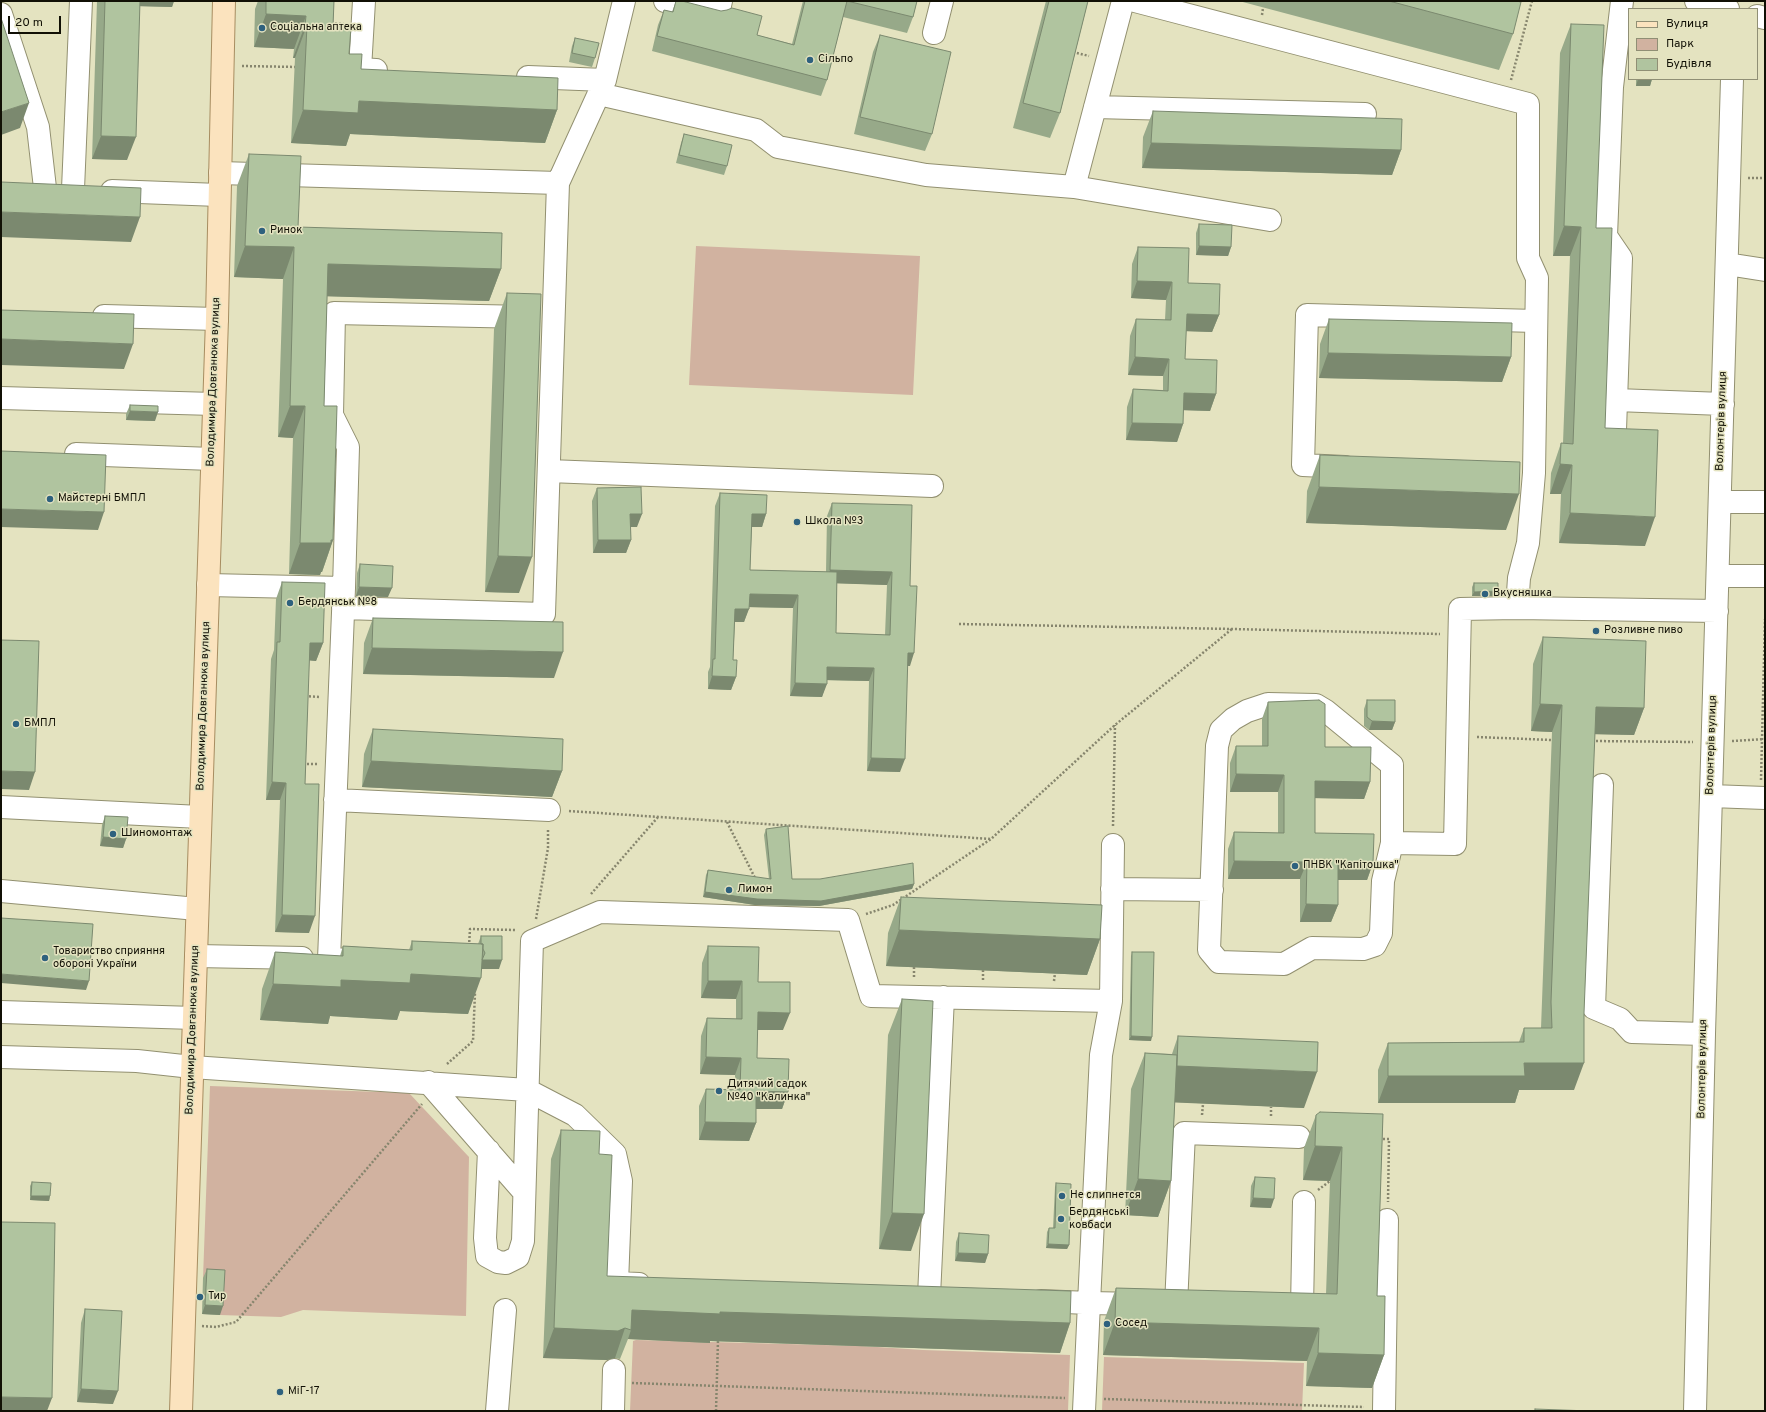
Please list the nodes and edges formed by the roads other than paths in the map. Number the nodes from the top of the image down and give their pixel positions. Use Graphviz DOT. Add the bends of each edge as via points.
graph roads {
  1 [pos="81,1"];
  2 [pos="224,1"];
  3 [pos="364,1"];
  4 [pos="624,1"];
  5 [pos="665,1"];
  6 [pos="721,1"];
  7 [pos="942,1"];
  8 [pos="1123,1"];
  9 [pos="1135,1"];
  10 [pos="1622,1"];
  11 [pos="1696,1"];
  12 [pos="1724,8"];
  13 [pos="1,14"];
  14 [pos="934,33"];
  15 [pos="392,70"];
  16 [pos="506,76"];
  17 [pos="1732,80"];
  18 [pos="602,87"];
  19 [pos="1095,107"];
  20 [pos="1365,114"];
  21 [pos="220,173"];
  22 [pos="558,183"];
  23 [pos="22,187"];
  24 [pos="1074,187"];
  25 [pos="45,188"];
  26 [pos="73,189"];
  27 [pos="219,195"];
  28 [pos="1270,220"];
  29 [pos="1727,264"];
  30 [pos="1765,270"];
  31 [pos="87,315"];
  32 [pos="554,318"];
  33 [pos="217,319"];
  34 [pos="1536,321"];
  35 [pos="1,398"];
  36 [pos="1616,400"];
  37 [pos="214,404"];
  38 [pos="1723,404"];
  39 [pos="1615,430"];
  40 [pos="56,454"];
  41 [pos="212,459"];
  42 [pos="1366,467"];
  43 [pos="549,471"];
  44 [pos="1511,472"];
  45 [pos="1534,473"];
  46 [pos="932,486"];
  47 [pos="1720,502"];
  48 [pos="1765,502"];
  49 [pos="1718,576"];
  50 [pos="1765,576"];
  51 [pos="208,585"];
  52 [pos="343,598"];
  53 [pos="1517,608"];
  54 [pos="1717,611"];
  55 [pos="1602,785"];
  56 [pos="1711,796"];
  57 [pos="1763,798"];
  58 [pos="335,800"];
  59 [pos="1,808"];
  60 [pos="549,810"];
  61 [pos="200,817"];
  62 [pos="1392,843"];
  63 [pos="1113,845"];
  64 [pos="1112,889"];
  65 [pos="1212,890"];
  66 [pos="1,891"];
  67 [pos="197,909"];
  68 [pos="196,956"];
  69 [pos="329,959"];
  70 [pos="376,960"];
  71 [pos="943,997"];
  72 [pos="1111,1001"];
  73 [pos="1,1012"];
  74 [pos="194,1018"];
  75 [pos="1704,1034"];
  76 [pos="1,1056"];
  77 [pos="192,1067"];
  78 [pos="428,1082"];
  79 [pos="527,1090"];
  80 [pos="1299,1137"];
  81 [pos="489,1151"];
  82 [pos="524,1192"];
  83 [pos="1304,1202"];
  84 [pos="1387,1220"];
  85 [pos="659,1285"];
  86 [pos="906,1295"];
  87 [pos="929,1296"];
  88 [pos="953,1297"];
  89 [pos="1021,1300"];
  90 [pos="1089,1303"];
  91 [pos="1264,1307"];
  92 [pos="505,1310"];
  93 [pos="613,1376"];
  94 [pos="1084,1405"];
  95 [pos="1383,1410"];
  96 [pos="181,1411"];
  97 [pos="497,1411"];
  98 [pos="613,1411"];
  99 [pos="1695,1411"];
  1 -- 26 [label="street"];
  2 -- 21 [label="main road, Володимира Довганюка вулиця"];
  3 -- 15 [label="street" via="360,69"];
  4 -- 18 [label="street"];
  5 -- 6 [label="street" via="718,14"];
  7 -- 14 [label="street"];
  8 -- 19 [label="street"];
  9 -- 34 [label="street" via="1528,104 1528,258 1537,278"];
  10 -- 36 [label="street" via="1612,87 1606,236 1621,258"];
  11 -- 12 [label="street"];
  13 -- 25 [label="street" via="38,127"];
  16 -- 18 [label="street"];
  17 -- 29 [label="street, Волонтерів вулиця"];
  18 -- 22 [label="street"];
  18 -- 24 [label="street" via="756,130 778,147 926,175"];
  19 -- 20 [label="street"];
  19 -- 24 [label="street"];
  21 -- 22 [label="street"];
  21 -- 27 [label="main road, Володимира Довганюка вулиця"];
  22 -- 32 [label="street"];
  23 -- 25 [label="street"];
  24 -- 28 [label="street"];
  25 -- 26 [label="street"];
  26 -- 27 [label="street"];
  27 -- 33 [label="main road, Володимира Довганюка вулиця"];
  29 -- 30 [label="street"];
  29 -- 38 [label="street, Волонтерів вулиця"];
  31 -- 33 [label="street"];
  32 -- 43 [label="street"];
  32 -- 52 [label="street" via="334,313 332,415 348,446"];
  33 -- 37 [label="main road, Володимира Довганюка вулиця"];
  34 -- 42 [label="street" via="1307,315 1303,465"];
  34 -- 45 [label="street"];
  35 -- 37 [label="street"];
  36 -- 38 [label="street"];
  36 -- 39 [label="street"];
  37 -- 41 [label="main road, Володимира Довганюка вулиця"];
  38 -- 47 [label="street, Волонтерів вулиця"];
  40 -- 41 [label="street"];
  41 -- 51 [label="main road, Володимира Довганюка вулиця"];
  43 -- 46 [label="street"];
  43 -- 52 [label="street" via="544,614"];
  44 -- 45 [label="street"];
  45 -- 53 [label="street" via="1528,543 1519,578"];
  47 -- 48 [label="street"];
  47 -- 49 [label="street, Волонтерів вулиця"];
  49 -- 50 [label="street"];
  49 -- 54 [label="street, Волонтерів вулиця"];
  51 -- 52 [label="street"];
  51 -- 61 [label="main road, Володимира Довганюка вулиця"];
  52 -- 58 [label="street"];
  53 -- 54 [label="street"];
  53 -- 62 [label="street" via="1460,609 1455,844"];
  54 -- 56 [label="street, Волонтерів вулиця"];
  55 -- 75 [label="street" via="1594,1008 1620,1019 1632,1032"];
  56 -- 57 [label="street"];
  56 -- 75 [label="street, Волонтерів вулиця"];
  58 -- 60 [label="street"];
  58 -- 69 [label="street"];
  59 -- 61 [label="street"];
  61 -- 67 [label="main road, Володимира Довганюка вулиця"];
  62 -- 65 [label="street" via="1383,881 1381,933 1375,945 1364,949 1312,948 1284,964 1220,962 1209,950"];
  62 -- 65 [label="street" via="1392,765 1316,705 1268,704 1247,711 1221,730 1217,746"];
  63 -- 64 [label="street"];
  64 -- 65 [label="street"];
  64 -- 72 [label="street"];
  66 -- 67 [label="street"];
  67 -- 68 [label="main road, Володимира Довганюка вулиця"];
  68 -- 69 [label="street"];
  68 -- 74 [label="main road, Володимира Довганюка вулиця"];
  69 -- 70 [label="street"];
  71 -- 72 [label="street"];
  71 -- 79 [label="street" via="871,996 848,920 600,912 532,941"];
  71 -- 87 [label="street"];
  72 -- 90 [label="street" via="1101,1055"];
  73 -- 74 [label="street"];
  74 -- 77 [label="main road, Володимира Довганюка вулиця"];
  75 -- 99 [label="street, Волонтерів вулиця"];
  76 -- 77 [label="street" via="137,1061"];
  77 -- 78 [label="street"];
  77 -- 96 [label="main road, Володимира Довганюка вулиця"];
  78 -- 79 [label="street"];
  78 -- 81 [label="street"];
  79 -- 82 [label="street"];
  79 -- 85 [label="street" via="575,1115 615,1154 621,1181 617,1283"];
  80 -- 90 [label="street" via="1184,1133 1186,1305"];
  81 -- 82 [label="street"];
  81 -- 82 [label="street" via="485,1238 487,1256 498,1262 506,1263 518,1257 523,1241"];
  83 -- 91 [label="street" via="1302,1308"];
  84 -- 95 [label="street"];
  86 -- 87 [label="street"];
  87 -- 88 [label="street"];
  89 -- 90 [label="street"];
  90 -- 94 [label="street"];
  92 -- 97 [label="street"];
  93 -- 98 [label="street"];
}
